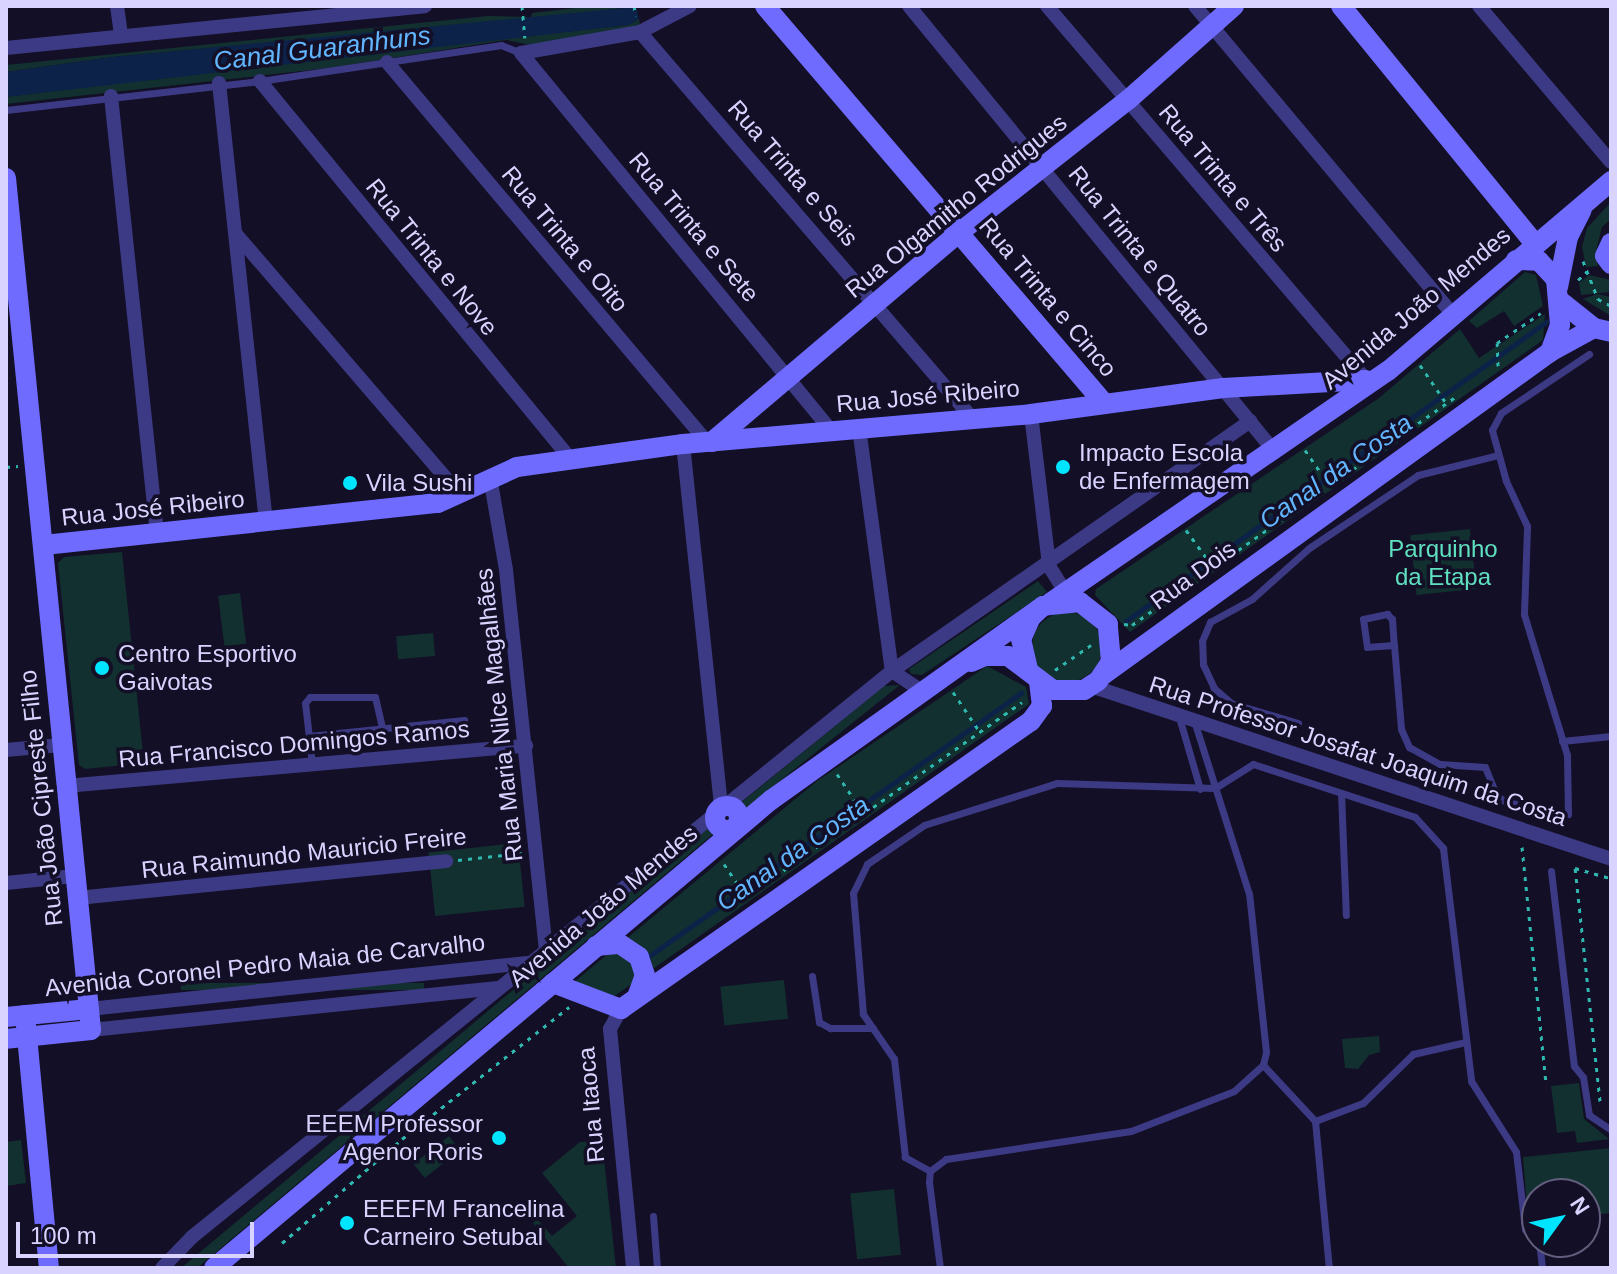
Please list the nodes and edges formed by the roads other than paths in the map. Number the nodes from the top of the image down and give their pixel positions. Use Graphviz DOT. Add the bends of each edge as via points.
graph roads {
  1 [pos="117,6"];
  2 [pos="257,6"];
  3 [pos="425,6"];
  4 [pos="690,6"];
  5 [pos="765,6"];
  6 [pos="909,6"];
  7 [pos="1047,6"];
  8 [pos="1195,6"];
  9 [pos="1234,6"];
  10 [pos="1341,6"];
  11 [pos="1479,6"];
  12 [pos="393,8"];
  13 [pos="258,23"];
  14 [pos="1211,25"];
  15 [pos="640,32"];
  16 [pos="121,36"];
  17 [pos="6,48"];
  18 [pos="521,53"];
  19 [pos="387,62"];
  20 [pos="260,81"];
  21 [pos="219,83"];
  22 [pos="111,96"];
  23 [pos="1128,100"];
  24 [pos="6,110"];
  25 [pos="1611,162"];
  26 [pos="1044,167"];
  27 [pos="6,178"];
  28 [pos="1611,181"];
  29 [pos="1591,197"];
  30 [pos="960,232"];
  31 [pos="235,233"];
  32 [pos="1611,243"];
  33 [pos="1535,244"];
  34 [pos="1516,260"];
  35 [pos="1611,264"];
  36 [pos="1565,291"];
  37 [pos="876,302"];
  38 [pos="1453,315"];
  39 [pos="1603,330"];
  40 [pos="1550,352"];
  41 [pos="1589,354"];
  42 [pos="790,379"];
  43 [pos="1368,382"];
  44 [pos="1223,388"];
  45 [pos="1104,403"];
  46 [pos="1031,414"];
  47 [pos="972,418"];
  48 [pos="1251,421"];
  49 [pos="859,428"];
  50 [pos="831,430"];
  51 [pos="683,444"];
  52 [pos="709,444"];
  53 [pos="1274,451"];
  54 [pos="1498,455"];
  55 [pos="571,460"];
  56 [pos="490,477"];
  57 [pos="460,495"];
  58 [pos="266,523"];
  59 [pos="157,535"];
  60 [pos="44,545"];
  61 [pos="1049,566"];
  62 [pos="1053,601"];
  63 [pos="1394,645"];
  64 [pos="892,671"];
  65 [pos="942,675"];
  66 [pos="1033,676"];
  67 [pos="1093,684"];
  68 [pos="920,690"];
  69 [pos="1179,715"];
  70 [pos="464,720"];
  71 [pos="1031,721"];
  72 [pos="1194,721"];
  73 [pos="1298,723"];
  74 [pos="383,731"];
  75 [pos="309,736"];
  76 [pos="1611,736"];
  77 [pos="1562,741"];
  78 [pos="61,745"];
  79 [pos="526,746"];
  80 [pos="6,750"];
  81 [pos="312,765"];
  82 [pos="65,786"];
  83 [pos="1215,788"];
  84 [pos="1200,789"];
  85 [pos="1341,793"];
  86 [pos="726,821"];
  87 [pos="1611,859"];
  88 [pos="446,861"];
  89 [pos="1551,871"];
  90 [pos="75,876"];
  91 [pos="6,883"];
  92 [pos="77,898"];
  93 [pos="1346,915"];
  94 [pos="546,949"];
  95 [pos="589,952"];
  96 [pos="529,963"];
  97 [pos="439,974"];
  98 [pos="812,976"];
  99 [pos="553,983"];
  100 [pos="498,988"];
  101 [pos="469,991"];
  102 [pos="436,995"];
  103 [pos="588,996"];
  104 [pos="629,1003"];
  105 [pos="475,1007"];
  106 [pos="15,1016"];
  107 [pos="90,1019"];
  108 [pos="873,1028"];
  109 [pos="16,1038"];
  110 [pos="1466,1042"];
  111 [pos="1263,1065"];
  112 [pos="1315,1121"];
  113 [pos="1611,1130"];
  114 [pos="930,1171"];
  115 [pos="653,1216"];
  116 [pos="49,1268"];
  117 [pos="162,1268"];
  118 [pos="214,1268"];
  119 [pos="633,1268"];
  120 [pos="657,1268"];
  121 [pos="940,1268"];
  122 [pos="1329,1268"];
  123 [pos="1542,1268"];
  1 -- 16 [label="street"];
  2 -- 13 [label="street"];
  3 -- 12 [label="street"];
  4 -- 15 [label="street"];
  5 -- 30 [label="street, Rua Trinta e Cinco"];
  6 -- 26 [label="street, Rua Trinta e Quatro"];
  7 -- 23 [label="street, Rua Trinta e Três"];
  8 -- 14 [label="street"];
  9 -- 14 [label="street, Rua Olgamitho Rodrigues"];
  10 -- 33 [label="street"];
  11 -- 25 [label="street"];
  12 -- 13 [label="street"];
  13 -- 16 [label="street"];
  14 -- 23 [label="street, Rua Olgamitho Rodrigues"];
  14 -- 38 [label="street"];
  15 -- 18 [label="street"];
  15 -- 37 [label="street, Rua Trinta e Seis"];
  16 -- 17 [label="street"];
  18 -- 19 [label="lane" via="501,45"];
  18 -- 42 [label="street, Rua Trinta e Sete"];
  19 -- 20 [label="lane"];
  19 -- 52 [label="street, Rua Trinta e Oito"];
  20 -- 21 [label="lane"];
  20 -- 55 [label="street, Rua Trinta e Nove"];
  21 -- 22 [label="lane"];
  21 -- 31 [label="street"];
  22 -- 24 [label="lane"];
  22 -- 59 [label="street"];
  23 -- 26 [label="street, Rua Olgamitho Rodrigues"];
  23 -- 43 [label="street, Rua Trinta e Três"];
  26 -- 30 [label="street, Rua Olgamitho Rodrigues"];
  26 -- 44 [label="street, Rua Trinta e Quatro"];
  27 -- 60 [label="street, Rua João Cipreste Filho"];
  28 -- 29 [label="street, Avenida João Mendes"];
  29 -- 33 [label="street, Avenida João Mendes"];
  29 -- 36 [label="street" via="1568,237"];
  30 -- 37 [label="street, Rua Olgamitho Rodrigues"];
  30 -- 45 [label="street, Rua Trinta e Cinco"];
  31 -- 57 [label="street"];
  31 -- 58 [label="street"];
  32 -- 35 [label="street" via="1605,256"];
  33 -- 34 [label="street, Avenida João Mendes"];
  34 -- 36 [label="street" via="1546,265"];
  34 -- 38 [label="street, Avenida João Mendes"];
  36 -- 39 [label="street"];
  36 -- 40 [label="street" via="1559,333"];
  37 -- 42 [label="street, Rua Olgamitho Rodrigues"];
  37 -- 47 [label="street, Rua Trinta e Seis"];
  38 -- 43 [label="street, Avenida João Mendes"];
  39 -- 40 [label="street, Rua Dois"];
  40 -- 67 [label="street, Rua Dois"];
  41 -- 54 [label="lane" via="1497,416 1492,430"];
  42 -- 50 [label="street, Rua Trinta e Sete"];
  42 -- 52 [label="street, Rua Olgamitho Rodrigues"];
  43 -- 44 [label="street, Rua José Ribeiro"];
  43 -- 53 [label="street, Avenida João Mendes"];
  44 -- 45 [label="street, Rua José Ribeiro"];
  44 -- 48 [label="street, Rua Trinta e Quatro"];
  45 -- 46 [label="street, Rua José Ribeiro"];
  46 -- 47 [label="street, Rua José Ribeiro"];
  46 -- 61 [label="street"];
  47 -- 49 [label="street, Rua José Ribeiro"];
  48 -- 53 [label="street, Rua Trinta e Quatro"];
  48 -- 61 [label="street, Avenida João Mendes"];
  49 -- 50 [label="street, Rua José Ribeiro"];
  49 -- 64 [label="street"];
  50 -- 52 [label="street, Rua José Ribeiro"];
  51 -- 52 [label="street, Rua José Ribeiro"];
  51 -- 55 [label="street, Rua José Ribeiro"];
  51 -- 86 [label="street"];
  53 -- 62 [label="street, Avenida João Mendes"];
  54 -- 73 [label="lane" via="1418,475 1309,548 1252,599 1210,622 1202,641 1203,664 1214,688 1231,703"];
  54 -- 77 [label="lane" via="1527,526 1524,614"];
  55 -- 56 [label="street, Rua José Ribeiro" via="517,467"];
  56 -- 57 [label="street, Rua José Ribeiro"];
  56 -- 79 [label="street, Rua Maria Nilce Magalhães" via="499,512"];
  57 -- 58 [label="street, Rua José Ribeiro" via="438,503"];
  58 -- 59 [label="street, Rua José Ribeiro"];
  59 -- 60 [label="street, Rua José Ribeiro"];
  60 -- 78 [label="street, Rua João Cipreste Filho"];
  61 -- 62 [label="street"];
  61 -- 64 [label="street, Avenida João Mendes"];
  62 -- 65 [label="street, Avenida João Mendes"];
  62 -- 66 [label="street" via="1031,617 1021,639"];
  62 -- 67 [label="street" via="1080,602 1104,618 1114,646"];
  63 -- 63 [label="lane" via="1389,615 1365,618 1366,646"];
  63 -- 77 [label="lane" via="1402,736 1415,750 1440,764 1481,765 1492,774 1503,800 1565,816 1572,806"];
  64 -- 68 [label="street"];
  64 -- 86 [label="street, Avenida João Mendes"];
  65 -- 66 [label="street" via="992,655 1008,656"];
  65 -- 68 [label="street, Avenida João Mendes"];
  66 -- 67 [label="street" via="1060,692"];
  66 -- 71 [label="street" via="1042,706"];
  67 -- 69 [label="street, Rua Professor Josafat Joaquim da Costa"];
  67 -- 71 [label="street, Rua Dois"];
  68 -- 86 [label="street, Avenida João Mendes" via="826,759"];
  69 -- 72 [label="street, Rua Professor Josafat Joaquim da Costa"];
  69 -- 84 [label="lane"];
  70 -- 74 [label="lane"];
  71 -- 104 [label="street"];
  72 -- 83 [label="lane"];
  72 -- 87 [label="street, Rua Professor Josafat Joaquim da Costa"];
  74 -- 75 [label="lane"];
  74 -- 75 [label="lane" via="375,697 310,697 305,703"];
  75 -- 81 [label="lane"];
  76 -- 77 [label="lane"];
  78 -- 80 [label="street"];
  78 -- 82 [label="street, Rua João Cipreste Filho"];
  79 -- 81 [label="street, Rua Francisco Domingos Ramos"];
  79 -- 94 [label="street, Rua Maria Nilce Magalhães"];
  81 -- 82 [label="street, Rua Francisco Domingos Ramos"];
  82 -- 90 [label="street, Rua João Cipreste Filho"];
  83 -- 84 [label="lane"];
  83 -- 85 [label="lane" via="1253,764"];
  83 -- 111 [label="lane" via="1249,894 1266,1052"];
  84 -- 108 [label="lane" via="1109,781 1057,783 924,825 867,864 853,893 863,1014"];
  85 -- 93 [label="lane"];
  85 -- 110 [label="lane" via="1415,817 1443,848"];
  86 -- 94 [label="street, Avenida João Mendes"];
  86 -- 95 [label="street, Avenida João Mendes"];
  88 -- 92 [label="street, Rua Raimundo Mauricio Freire"];
  89 -- 113 [label="lane" via="1574,1066 1583,1077 1589,1115"];
  90 -- 91 [label="street"];
  90 -- 92 [label="street, Rua João Cipreste Filho"];
  92 -- 107 [label="street, Rua João Cipreste Filho"];
  94 -- 96 [label="street, Avenida João Mendes"];
  95 -- 99 [label="street, Avenida João Mendes"];
  95 -- 103 [label="street" via="579,980"];
  95 -- 104 [label="street" via="620,944 639,957 645,975"];
  96 -- 97 [label="street, Avenida Coronel Pedro Maia de Carvalho"];
  96 -- 100 [label="street, Avenida João Mendes"];
  97 -- 101 [label="street"];
  97 -- 102 [label="street"];
  97 -- 107 [label="street, Avenida Coronel Pedro Maia de Carvalho"];
  98 -- 108 [label="lane" via="819,1022 830,1028"];
  99 -- 103 [label="street"];
  99 -- 118 [label="street, Avenida João Mendes"];
  100 -- 101 [label="street, Avenida Coronel Pedro Maia de Carvalho"];
  100 -- 105 [label="street, Avenida João Mendes"];
  101 -- 102 [label="street, Avenida Coronel Pedro Maia de Carvalho"];
  101 -- 105 [label="street"];
  102 -- 107 [label="street, Avenida Coronel Pedro Maia de Carvalho"];
  103 -- 104 [label="street"];
  104 -- 119 [label="street, Rua Itaoca" via="610,1029"];
  105 -- 117 [label="street" via="192,1237"];
  106 -- 107 [label="street, Avenida Coronel Pedro Maia de Carvalho"];
  106 -- 109 [label="street"];
  107 -- 109 [label="street, Avenida Coronel Pedro Maia de Carvalho"];
  108 -- 114 [label="lane" via="894,1059 905,1157"];
  109 -- 116 [label="street"];
  110 -- 112 [label="lane" via="1413,1054 1363,1103"];
  110 -- 123 [label="lane" via="1471,1081 1516,1152 1525,1229 1540,1249"];
  111 -- 112 [label="lane"];
  111 -- 114 [label="lane" via="1234,1091 1171,1119 1131,1131 946,1159"];
  112 -- 122 [label="lane"];
  114 -- 121 [label="lane"];
  115 -- 120 [label="lane"];
}
